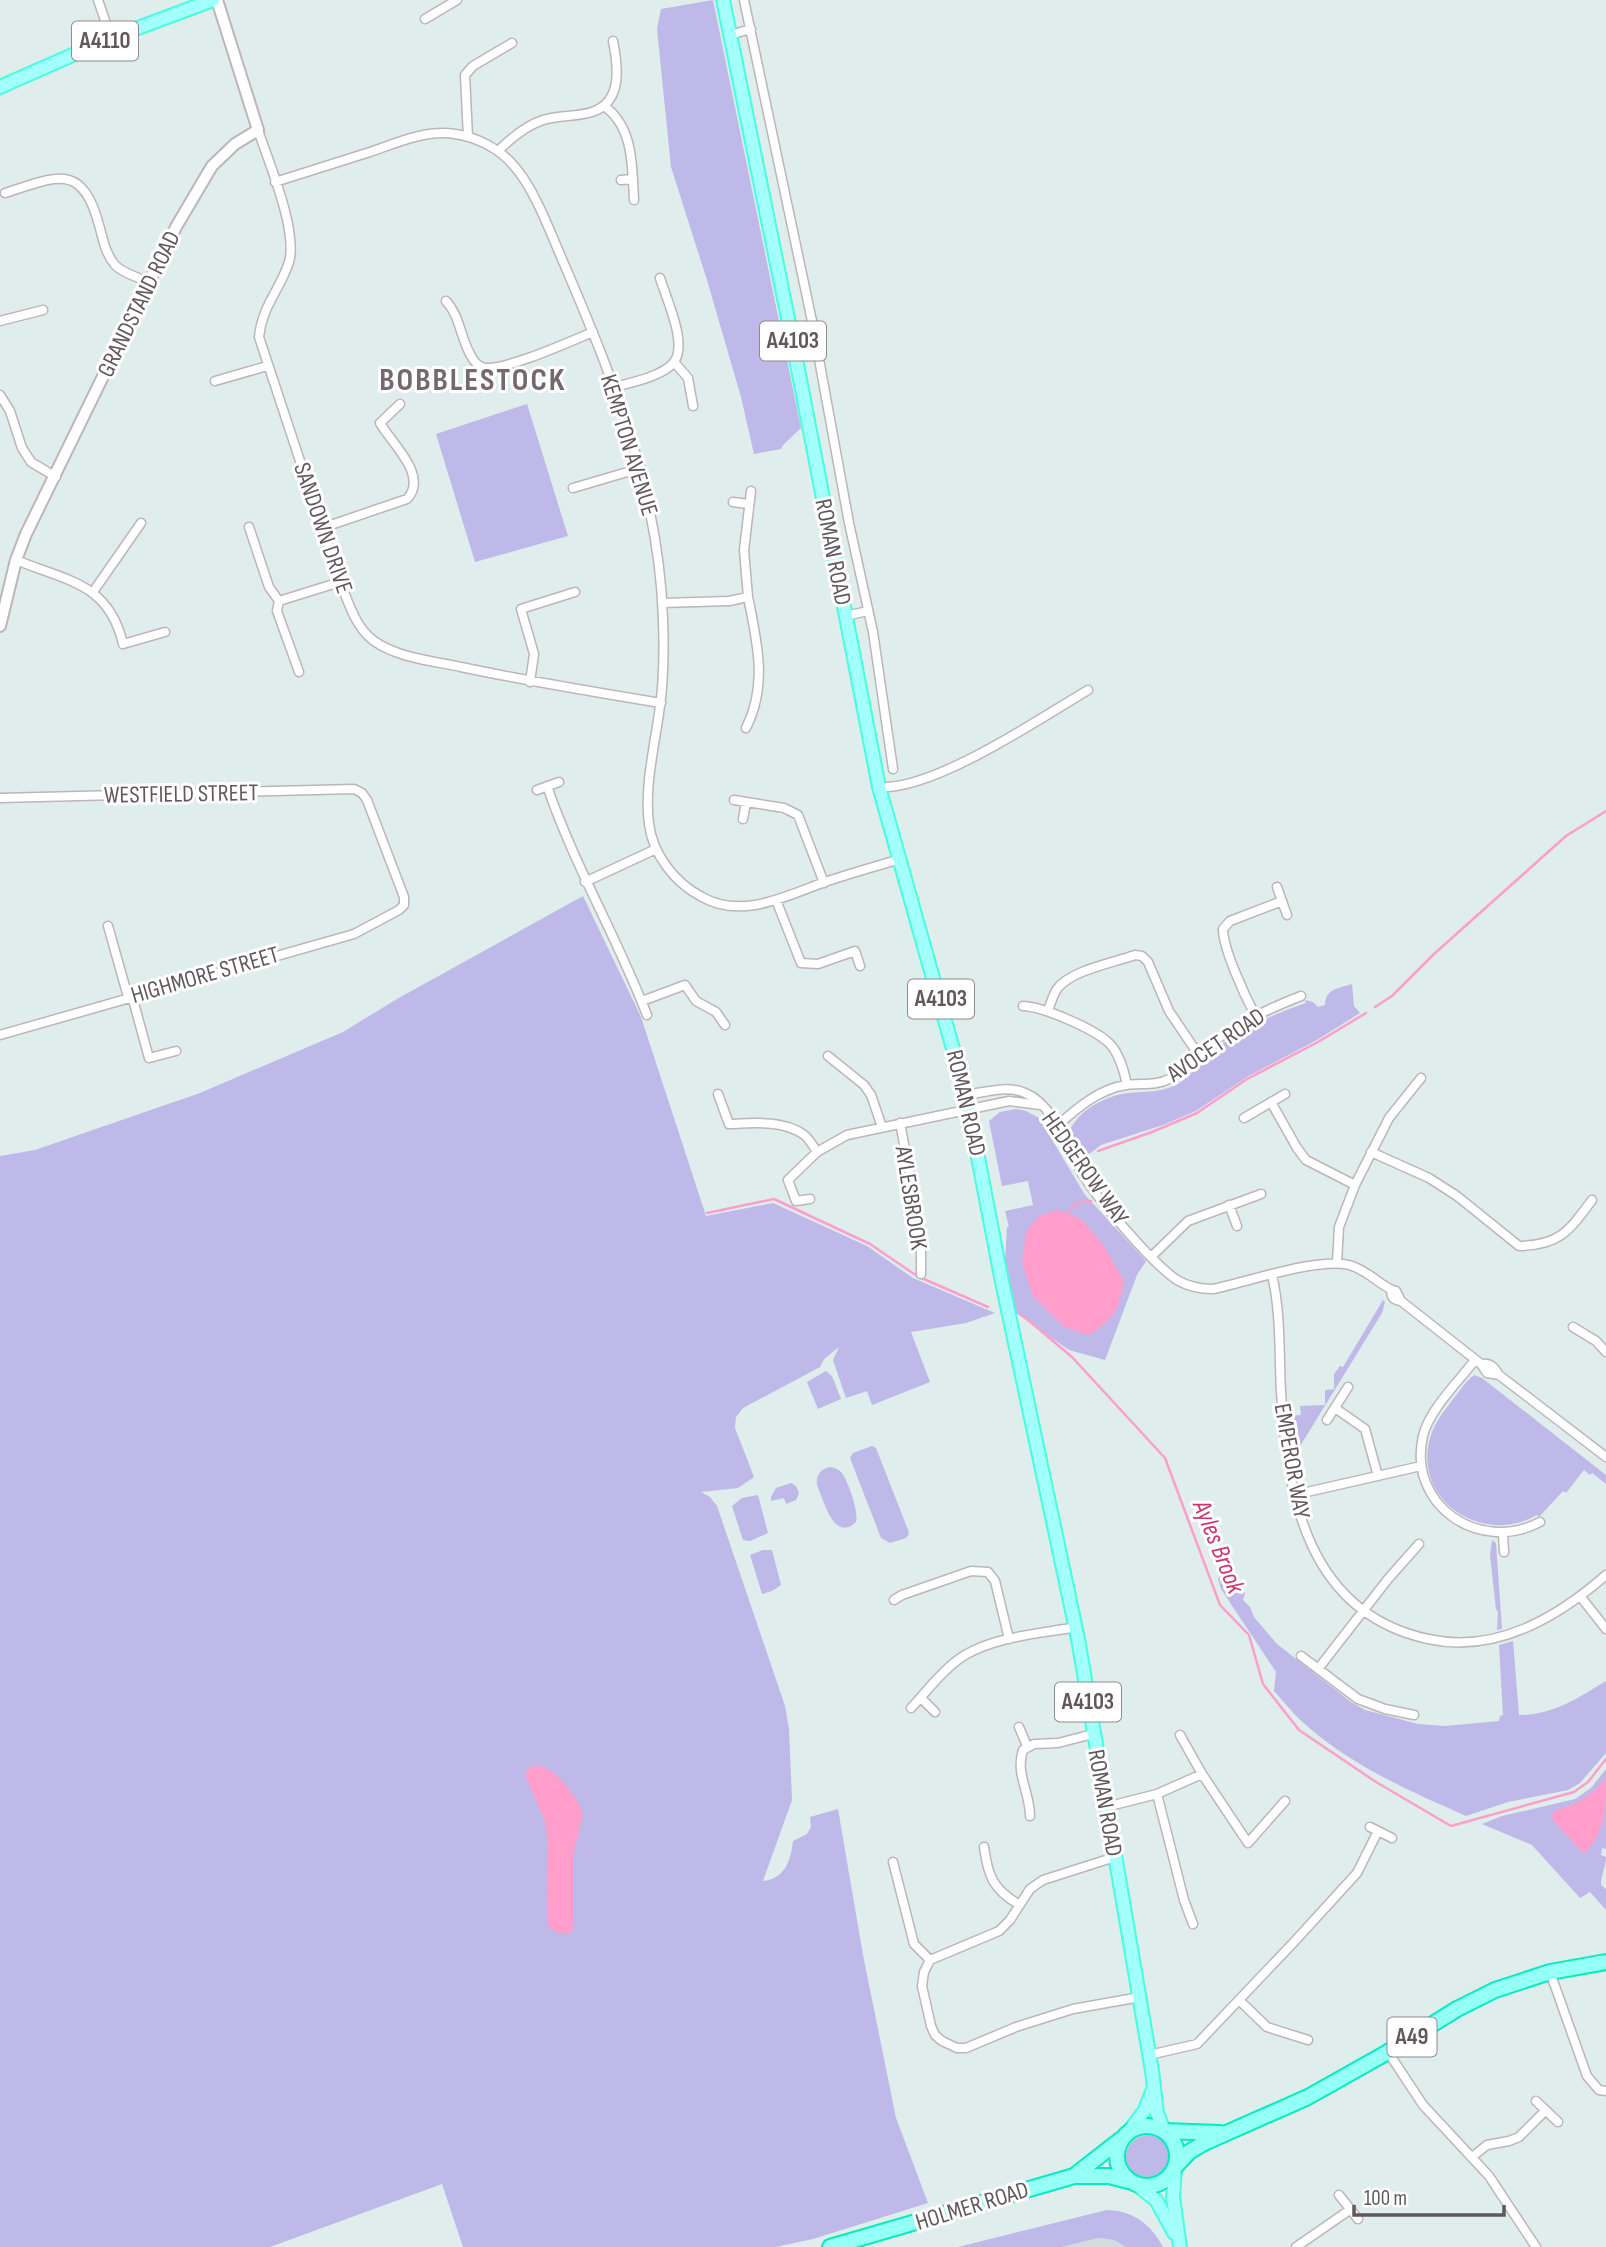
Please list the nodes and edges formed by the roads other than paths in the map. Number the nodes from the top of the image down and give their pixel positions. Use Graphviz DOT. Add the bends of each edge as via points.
graph roads {
  1 [pos="98,0"];
  2 [pos="215,0"];
  3 [pos="457,0"];
  4 [pos="723,0"];
  5 [pos="744,0"];
  6 [pos="425,19"];
  7 [pos="751,29"];
  8 [pos="730,35"];
  9 [pos="111,38"];
  10 [pos="613,41"];
  11 [pos="512,43"];
  12 [pos="0,87"];
  13 [pos="604,106"];
  14 [pos="258,131"];
  15 [pos="468,137"];
  16 [pos="498,151"];
  17 [pos="632,179"];
  18 [pos="621,180"];
  19 [pos="275,182"];
  20 [pos="5,193"];
  21 [pos="634,200"];
  22 [pos="660,278"];
  23 [pos="148,282"];
  24 [pos="446,301"];
  25 [pos="43,310"];
  26 [pos="0,321"];
  27 [pos="593,332"];
  28 [pos="674,362"];
  29 [pos="267,366"];
  30 [pos="215,381"];
  31 [pos="614,387"];
  32 [pos="0,395"];
  33 [pos="400,404"];
  34 [pos="693,406"];
  35 [pos="641,468"];
  36 [pos="56,477"];
  37 [pos="573,488"];
  38 [pos="751,491"];
  39 [pos="733,502"];
  40 [pos="748,504"];
  41 [pos="141,523"];
  42 [pos="249,527"];
  43 [pos="322,528"];
  44 [pos="16,560"];
  45 [pos="340,582"];
  46 [pos="93,592"];
  47 [pos="575,592"];
  48 [pos="748,597"];
  49 [pos="279,601"];
  50 [pos="2,602"];
  51 [pos="663,603"];
  52 [pos="869,611"];
  53 [pos="845,615"];
  54 [pos="0,626"];
  55 [pos="165,632"];
  56 [pos="299,672"];
  57 [pos="530,682"];
  58 [pos="1088,690"];
  59 [pos="661,703"];
  60 [pos="746,728"];
  61 [pos="893,769"];
  62 [pos="559,782"];
  63 [pos="547,786"];
  64 [pos="879,786"];
  65 [pos="537,789"];
  66 [pos="0,798"];
  67 [pos="734,800"];
  68 [pos="746,802"];
  69 [pos="743,819"];
  70 [pos="656,849"];
  71 [pos="900,859"];
  72 [pos="585,882"];
  73 [pos="824,883"];
  74 [pos="1277,887"];
  75 [pos="776,900"];
  76 [pos="1282,901"];
  77 [pos="404,905"];
  78 [pos="1287,915"];
  79 [pos="108,926"];
  80 [pos="860,966"];
  81 [pos="130,996"];
  82 [pos="1301,996"];
  83 [pos="642,1001"];
  84 [pos="1023,1006"];
  85 [pos="1048,1010"];
  86 [pos="647,1015"];
  87 [pos="1255,1015"];
  88 [pos="725,1025"];
  89 [pos="0,1035"];
  90 [pos="176,1051"];
  91 [pos="1198,1054"];
  92 [pos="828,1056"];
  93 [pos="1421,1078"];
  94 [pos="1126,1085"];
  95 [pos="718,1094"];
  96 [pos="1285,1094"];
  97 [pos="966,1095"];
  98 [pos="1271,1102"];
  99 [pos="1040,1104"];
  100 [pos="970,1111"];
  101 [pos="1244,1118"];
  102 [pos="900,1123"];
  103 [pos="1057,1126"];
  104 [pos="882,1127"];
  105 [pos="817,1152"];
  106 [pos="1371,1152"];
  107 [pos="1355,1185"];
  108 [pos="1261,1194"];
  109 [pos="810,1199"];
  110 [pos="1592,1200"];
  111 [pos="1229,1205"];
  112 [pos="1237,1226"];
  113 [pos="1152,1256"];
  114 [pos="1337,1262"];
  115 [pos="921,1274"];
  116 [pos="1272,1275"];
  117 [pos="1573,1327"];
  118 [pos="1606,1335"];
  119 [pos="1599,1343"];
  120 [pos="1606,1352"];
  121 [pos="1478,1362"];
  122 [pos="1348,1387"];
  123 [pos="1335,1408"];
  124 [pos="1326,1420"];
  125 [pos="1606,1457"];
  126 [pos="1421,1466"];
  127 [pos="1378,1476"];
  128 [pos="1294,1495"];
  129 [pos="1540,1522"];
  130 [pos="1503,1534"];
  131 [pos="1419,1544"];
  132 [pos="1504,1552"];
  133 [pos="1606,1575"];
  134 [pos="1580,1596"];
  135 [pos="894,1600"];
  136 [pos="1363,1610"];
  137 [pos="1076,1627"];
  138 [pos="1606,1629"];
  139 [pos="1009,1639"];
  140 [pos="1301,1656"];
  141 [pos="1318,1669"];
  142 [pos="921,1698"];
  143 [pos="911,1709"];
  144 [pos="934,1712"];
  145 [pos="1414,1716"];
  146 [pos="1019,1727"];
  147 [pos="1093,1734"];
  148 [pos="1180,1735"];
  149 [pos="1027,1746"];
  150 [pos="1202,1774"];
  151 [pos="1157,1794"];
  152 [pos="1285,1801"];
  153 [pos="1106,1807"];
  154 [pos="1030,1816"];
  155 [pos="1392,1838"];
  156 [pos="984,1847"];
  157 [pos="1115,1857"];
  158 [pos="892,1862"];
  159 [pos="1018,1904"];
  160 [pos="1194,1924"];
  161 [pos="930,1960"];
  162 [pos="1606,1962"];
  163 [pos="1550,1972"];
  164 [pos="1140,1997"];
  165 [pos="1239,2000"];
  166 [pos="1308,2040"];
  167 [pos="1388,2052"];
  168 [pos="1149,2055"];
  169 [pos="1153,2089"];
  170 [pos="1606,2091"];
  171 [pos="1536,2101"];
  172 [pos="1546,2110"];
  173 [pos="1558,2122"];
  174 [pos="1164,2131"];
  175 [pos="1224,2133"];
  176 [pos="1126,2135"];
  177 [pos="1472,2157"];
  178 [pos="1175,2168"];
  179 [pos="1074,2176"];
  180 [pos="1135,2183"];
  181 [pos="1339,2195"];
  182 [pos="1350,2210"];
  183 [pos="1358,2219"];
  184 [pos="1179,2245"];
  185 [pos="830,2247"];
  186 [pos="1296,2247"];
  187 [pos="1536,2247"];
  1 -- 9 [label="street"];
  2 -- 9 [label="main road, A4110"];
  2 -- 14 [label="street"];
  3 -- 6 [label="street"];
  4 -- 8 [label="main road, ROMAN ROAD / A4103"];
  5 -- 7 [label="street, ROMAN ROAD"];
  7 -- 8 [label="street"];
  7 -- 52 [label="street, ROMAN ROAD"];
  8 -- 53 [label="main road, ROMAN ROAD / A4103"];
  9 -- 12 [label="main road, A4110"];
  10 -- 13 [label="street" via="617,84"];
  11 -- 15 [label="street" via="465,75"];
  13 -- 16 [label="street" via="533,124"];
  13 -- 17 [label="street" via="624,130"];
  14 -- 19 [label="street, SANDOWN DRIVE"];
  14 -- 23 [label="street, GRANDSTAND ROAD" via="235,144 212,166"];
  15 -- 16 [label="street, KEMPTON AVENUE"];
  15 -- 19 [label="street, KEMPTON AVENUE" via="442,133 418,137"];
  16 -- 27 [label="street, KEMPTON AVENUE" via="525,180"];
  17 -- 18 [label="street"];
  17 -- 21 [label="street"];
  19 -- 29 [label="street, SANDOWN DRIVE" via="292,251 261,318 259,337"];
  20 -- 23 [label="street" via="69,178 82,187 94,208 106,252 117,267"];
  22 -- 28 [label="street" via="677,333"];
  23 -- 36 [label="street, GRANDSTAND ROAD"];
  24 -- 27 [label="street" via="455,310 468,352 484,367 545,352"];
  25 -- 26 [label="street"];
  27 -- 31 [label="street, KEMPTON AVENUE"];
  28 -- 31 [label="street" via="647,378"];
  28 -- 34 [label="street" via="688,378"];
  29 -- 30 [label="street"];
  29 -- 43 [label="street, SANDOWN DRIVE"];
  31 -- 35 [label="street, KEMPTON AVENUE"];
  32 -- 36 [label="street" via="31,463"];
  33 -- 43 [label="street" via="380,423 413,473 413,492 407,499"];
  35 -- 37 [label="street"];
  35 -- 51 [label="street, KEMPTON AVENUE" via="653,519"];
  36 -- 44 [label="street, GRANDSTAND ROAD"];
  38 -- 40 [label="street"];
  39 -- 40 [label="street"];
  40 -- 48 [label="street" via="744,550"];
  41 -- 46 [label="street"];
  42 -- 49 [label="street" via="269,587"];
  43 -- 45 [label="street, SANDOWN DRIVE"];
  44 -- 46 [label="street"];
  44 -- 50 [label="street, GRANDSTAND ROAD"];
  45 -- 49 [label="street"];
  45 -- 57 [label="street, SANDOWN DRIVE" via="354,616 376,643"];
  46 -- 55 [label="street" via="115,617 123,644"];
  47 -- 57 [label="street" via="521,609 534,654"];
  48 -- 51 [label="street"];
  48 -- 60 [label="street" via="760,659 754,708"];
  49 -- 56 [label="street" via="277,611"];
  50 -- 54 [label="street, GRANDSTAND ROAD"];
  51 -- 59 [label="street, KEMPTON AVENUE"];
  52 -- 53 [label="street"];
  52 -- 61 [label="street, ROMAN ROAD"];
  53 -- 64 [label="main road, ROMAN ROAD / A4103"];
  57 -- 59 [label="street, SANDOWN DRIVE"];
  58 -- 64 [label="street" via="961,763 900,787"];
  59 -- 70 [label="street, KEMPTON AVENUE" via="648,807"];
  62 -- 63 [label="street"];
  63 -- 65 [label="street"];
  63 -- 72 [label="street"];
  64 -- 71 [label="main road, ROMAN ROAD / A4103"];
  66 -- 77 [label="street, WESTFIELD STREET" via="354,789 367,800"];
  67 -- 68 [label="street"];
  68 -- 69 [label="street"];
  68 -- 73 [label="street" via="798,815"];
  70 -- 72 [label="street"];
  70 -- 75 [label="street, KEMPTON AVENUE" via="673,874 705,899 746,907"];
  71 -- 73 [label="street, KEMPTON AVENUE"];
  71 -- 97 [label="main road, ROMAN ROAD / A4103"];
  72 -- 83 [label="street"];
  73 -- 75 [label="street, KEMPTON AVENUE"];
  74 -- 76 [label="street"];
  75 -- 80 [label="street" via="801,963 818,964 855,951"];
  76 -- 78 [label="street"];
  76 -- 87 [label="street" via="1230,921 1223,929"];
  77 -- 81 [label="street, HIGHMORE STREET" via="354,933"];
  79 -- 81 [label="street"];
  81 -- 89 [label="street, HIGHMORE STREET"];
  81 -- 90 [label="street" via="149,1058"];
  82 -- 87 [label="street, AVOCET ROAD"];
  83 -- 86 [label="street"];
  83 -- 88 [label="street" via="685,985 696,1001 716,1012"];
  84 -- 85 [label="street"];
  85 -- 91 [label="street" via="1056,990 1076,975 1142,956 1169,1011"];
  85 -- 94 [label="street" via="1110,1044"];
  87 -- 91 [label="street, AVOCET ROAD"];
  91 -- 94 [label="street, AVOCET ROAD" via="1162,1082"];
  92 -- 104 [label="street, AYLESBROOK" via="864,1085"];
  93 -- 106 [label="street" via="1389,1118"];
  94 -- 103 [label="street, AVOCET ROAD" via="1098,1094"];
  95 -- 105 [label="street" via="729,1124 787,1126 806,1135"];
  96 -- 98 [label="street"];
  97 -- 99 [label="street, HEDGEROW WAY" via="1015,1090"];
  97 -- 100 [label="main road, ROMAN ROAD / A4103"];
  98 -- 101 [label="street"];
  98 -- 107 [label="street" via="1306,1160"];
  99 -- 100 [label="street, HEDGEROW WAY" via="1009,1101"];
  99 -- 103 [label="street, HEDGEROW WAY"];
  100 -- 102 [label="street, AYLESBROOK"];
  100 -- 137 [label="main road, ROMAN ROAD / A4103"];
  102 -- 104 [label="street, AYLESBROOK"];
  102 -- 115 [label="street, AYLESBROOK" via="921,1233"];
  103 -- 113 [label="street, HEDGEROW WAY" via="1094,1191"];
  104 -- 105 [label="street, AYLESBROOK" via="847,1135"];
  105 -- 109 [label="street, AYLESBROOK" via="788,1180 796,1201"];
  106 -- 107 [label="street"];
  106 -- 110 [label="street" via="1429,1178 1520,1246 1556,1241 1582,1220"];
  107 -- 114 [label="street" via="1339,1227"];
  108 -- 111 [label="street"];
  111 -- 112 [label="street"];
  111 -- 113 [label="street" via="1188,1221"];
  113 -- 116 [label="street, HEDGEROW WAY" via="1175,1279 1203,1289"];
  114 -- 116 [label="street, HEDGEROW WAY"];
  114 -- 121 [label="street" via="1367,1271 1396,1291 1401,1301"];
  116 -- 128 [label="street, EMPEROR WAY"];
  117 -- 119 [label="street"];
  118 -- 119 [label="street"];
  119 -- 120 [label="street"];
  121 -- 125 [label="street"];
  121 -- 126 [label="street" via="1428,1422"];
  122 -- 123 [label="street"];
  123 -- 124 [label="street"];
  123 -- 127 [label="street" via="1365,1429"];
  126 -- 127 [label="street"];
  126 -- 130 [label="street" via="1432,1496 1448,1514 1476,1530"];
  127 -- 128 [label="street"];
  128 -- 136 [label="street, EMPEROR WAY" via="1314,1554 1332,1581"];
  129 -- 130 [label="street"];
  130 -- 132 [label="street"];
  131 -- 136 [label="street"];
  133 -- 134 [label="street, EMPEROR WAY"];
  134 -- 136 [label="street, EMPEROR WAY" via="1529,1628 1468,1643 1439,1642 1400,1631"];
  134 -- 138 [label="street"];
  135 -- 139 [label="street" via="971,1571 988,1572 995,1581"];
  136 -- 141 [label="street"];
  137 -- 139 [label="street"];
  137 -- 147 [label="main road, ROMAN ROAD / A4103"];
  139 -- 142 [label="street" via="963,1656"];
  140 -- 141 [label="street"];
  141 -- 145 [label="street" via="1364,1702"];
  142 -- 143 [label="street"];
  142 -- 144 [label="street"];
  146 -- 149 [label="street"];
  147 -- 149 [label="street"];
  147 -- 153 [label="main road, ROMAN ROAD / A4103"];
  148 -- 150 [label="street"];
  149 -- 154 [label="street" via="1019,1764"];
  150 -- 151 [label="street"];
  150 -- 152 [label="street" via="1248,1843"];
  151 -- 153 [label="street"];
  151 -- 160 [label="street"];
  153 -- 157 [label="main road, ROMAN ROAD / A4103"];
  155 -- 165 [label="street" via="1374,1829 1357,1872"];
  156 -- 159 [label="street" via="994,1884"];
  157 -- 159 [label="street" via="1043,1880"];
  157 -- 164 [label="main road, ROMAN ROAD / A4103"];
  158 -- 161 [label="street" via="914,1944"];
  159 -- 161 [label="street" via="999,1931"];
  161 -- 164 [label="street" via="922,1986 931,2026 934,2035 957,2048 1073,2009"];
  162 -- 163 [label="highway, A49"];
  163 -- 167 [label="highway, A49" via="1475,1999"];
  163 -- 170 [label="street" via="1587,2076 1598,2090"];
  164 -- 168 [label="main road, ROMAN ROAD / A4103"];
  165 -- 166 [label="street" via="1268,2027"];
  165 -- 168 [label="street" via="1197,2043"];
  167 -- 175 [label="highway, A49" via="1308,2097"];
  167 -- 177 [label="street" via="1423,2105"];
  168 -- 169 [label="main road, ROMAN ROAD / A4103"];
  169 -- 174 [label="main road, ROMAN ROAD / A4103"];
  169 -- 176 [label="main road" via="1145,2110"];
  171 -- 172 [label="street"];
  172 -- 173 [label="street"];
  172 -- 177 [label="street" via="1520,2137 1488,2145"];
  174 -- 175 [label="highway, A49"];
  174 -- 176 [label="highway, A49" via="1142,2127"];
  174 -- 178 [label="highway" via="1176,2148"];
  175 -- 178 [label="highway, A49" via="1189,2152"];
  176 -- 179 [label="highway, HOLMER ROAD / A49"];
  176 -- 180 [label="highway" via="1117,2153 1118,2163"];
  177 -- 187 [label="street"];
  178 -- 180 [label="highway, A49" via="1158,2184"];
  178 -- 184 [label="main road" via="1173,2197"];
  179 -- 180 [label="highway, HOLMER ROAD / A49" via="1109,2176"];
  179 -- 185 [label="highway, HOLMER ROAD / A49"];
  180 -- 184 [label="main road" via="1160,2207"];
  181 -- 182 [label="street"];
  182 -- 183 [label="street"];
  182 -- 186 [label="street"];
}
